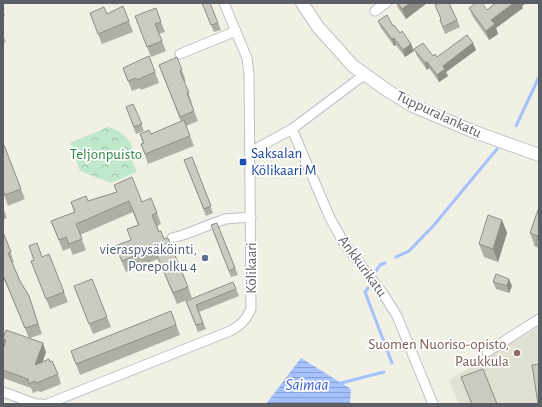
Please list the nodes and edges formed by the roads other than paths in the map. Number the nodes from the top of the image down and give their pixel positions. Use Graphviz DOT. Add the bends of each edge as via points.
graph roads {
  1 [pos="224,3"];
  2 [pos="302,3"];
  3 [pos="386,3"];
  4 [pos="375,11"];
  5 [pos="236,31"];
  6 [pos="180,54"];
  7 [pos="364,75"];
  8 [pos="292,129"];
  9 [pos="250,152"];
  10 [pos="539,154"];
  11 [pos="251,217"];
  12 [pos="172,238"];
  13 [pos="539,319"];
  14 [pos="487,352"];
  15 [pos="3,392"];
  16 [pos="42,404"];
  17 [pos="47,404"];
  18 [pos="433,404"];
  1 -- 5 [label="street, Kölikaari"];
  2 -- 7 [label="street, Tuppuralankatu" via="318,27"];
  3 -- 4 [label="street"];
  5 -- 6 [label="street"];
  5 -- 9 [label="street, Kölikaari" via="247,58 249,74"];
  7 -- 8 [label="street"];
  7 -- 10 [label="street, Tuppuralankatu" via="413,106 472,131"];
  8 -- 9 [label="street"];
  8 -- 18 [label="street, Ankkurikatu" via="330,218 344,243 397,316"];
  9 -- 11 [label="street, Kölikaari"];
  11 -- 12 [label="street" via="225,219"];
  11 -- 17 [label="street, Kölikaari" via="251,309 241,325"];
  13 -- 14 [label="street"];
  15 -- 16 [label="street"];
}
